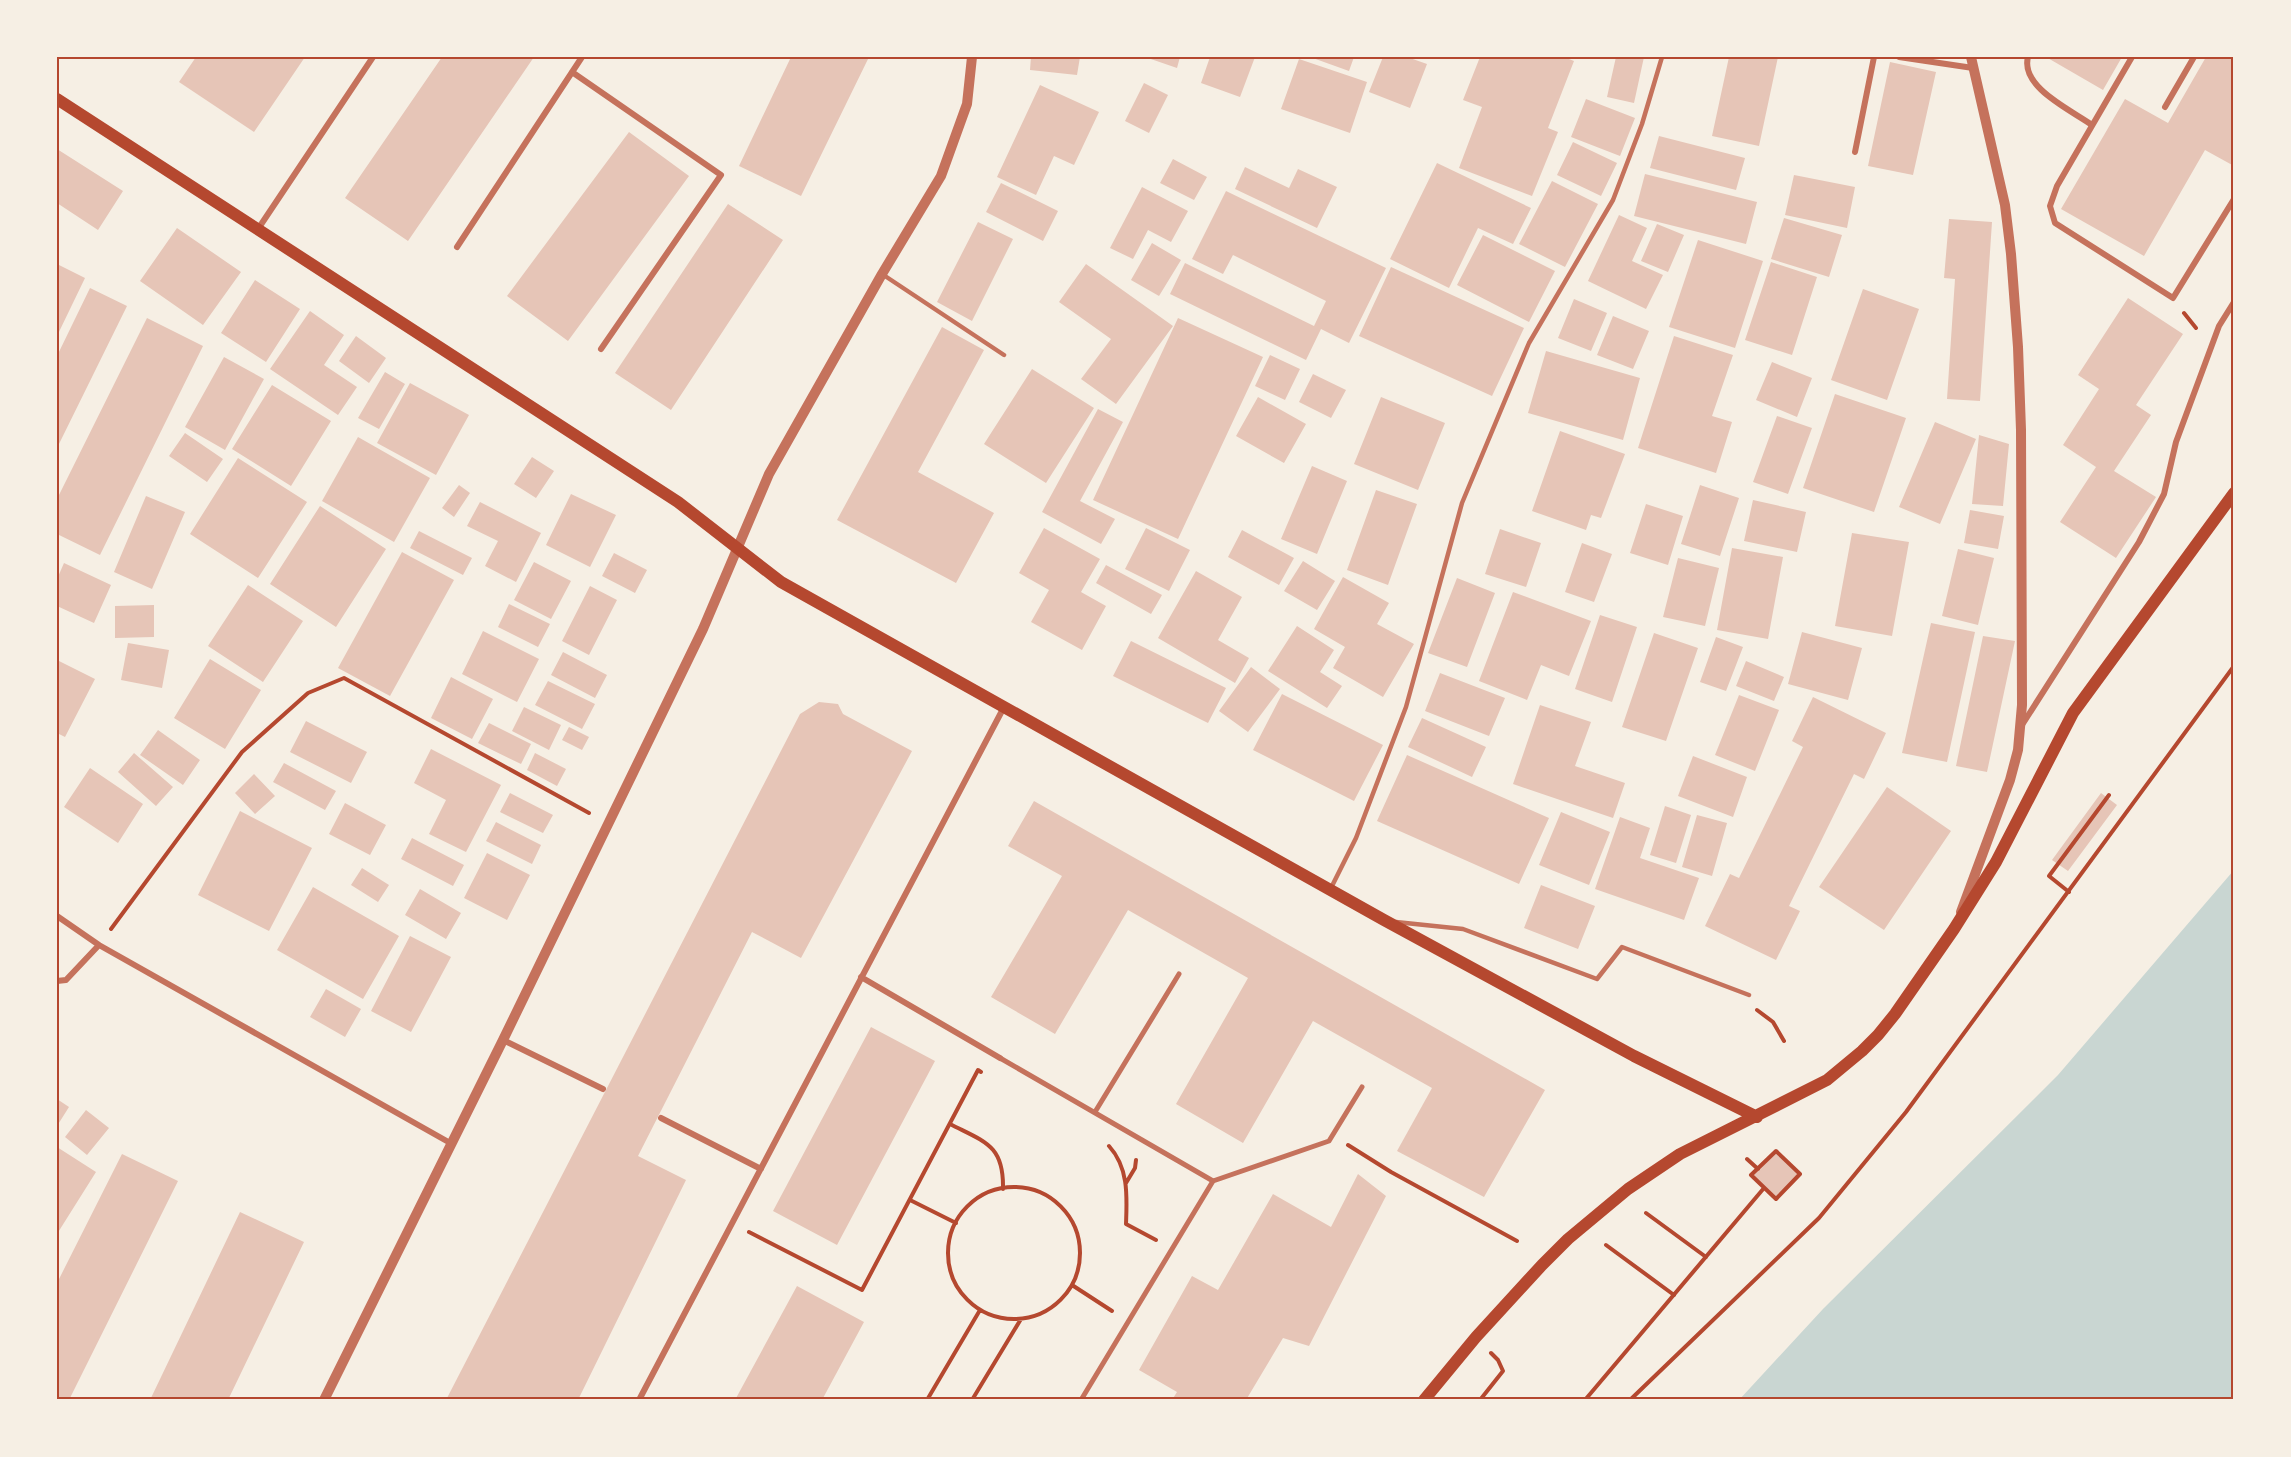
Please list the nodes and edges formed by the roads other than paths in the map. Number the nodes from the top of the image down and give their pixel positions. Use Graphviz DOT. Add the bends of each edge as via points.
graph roads {
  1 [pos="373,57"];
  2 [pos="582,57"];
  3 [pos="972,57"];
  4 [pos="1662,57"];
  5 [pos="1874,57"];
  6 [pos="1899,57"];
  7 [pos="2028,57"];
  8 [pos="2132,57"];
  9 [pos="2194,57"];
  10 [pos="1972,62"];
  11 [pos="572,72"];
  12 [pos="57,99"];
  13 [pos="2165,107"];
  14 [pos="2092,125"];
  15 [pos="1855,152"];
  16 [pos="2233,204"];
  17 [pos="258,229"];
  18 [pos="457,247"];
  19 [pos="882,274"];
  20 [pos="2234,302"];
  21 [pos="601,349"];
  22 [pos="1004,355"];
  23 [pos="2234,493"];
  24 [pos="738,549"];
  25 [pos="1005,706"];
  26 [pos="2020,728"];
  27 [pos="1330,890"];
  28 [pos="57,916"];
  29 [pos="1384,920"];
  30 [pos="1954,929"];
  31 [pos="99,945"];
  32 [pos="1179,974"];
  33 [pos="861,978"];
  34 [pos="57,981"];
  35 [pos="1749,995"];
  36 [pos="503,1040"];
  37 [pos="1000,1058"];
  38 [pos="1362,1087"];
  39 [pos="603,1089"];
  40 [pos="1095,1112"];
  41 [pos="1758,1117"];
  42 [pos="661,1118"];
  43 [pos="452,1144"];
  44 [pos="761,1169"];
  45 [pos="1213,1181"];
  46 [pos="324,1400"];
  47 [pos="639,1400"];
  48 [pos="1081,1400"];
  49 [pos="1424,1400"];
  1 -- 17 [label="street"];
  2 -- 11 [label="street"];
  3 -- 19 [label="street" via="967,104 941,176"];
  4 -- 27 [label="lane" via="1613,200 1529,344 1462,503 1406,707 1356,838"];
  5 -- 15 [label="street"];
  6 -- 10 [label="street"];
  7 -- 14 [label="street" via="2027,71 2034,85"];
  8 -- 14 [label="street"];
  9 -- 13 [label="street"];
  10 -- 26 [label="street" via="2005,205 2018,346"];
  11 -- 18 [label="street"];
  11 -- 21 [label="street" via="721,176"];
  12 -- 17 [label="main road"];
  14 -- 16 [label="street" via="2057,186 2050,206 2055,223 2173,298"];
  17 -- 24 [label="main road" via="678,502"];
  19 -- 22 [label="lane"];
  19 -- 24 [label="street" via="769,474"];
  20 -- 26 [label="street" via="2219,326 2176,442 2164,494 2139,542"];
  23 -- 30 [label="main road" via="2073,713 1996,862"];
  24 -- 25 [label="main road" via="781,582"];
  24 -- 36 [label="street"];
  25 -- 27 [label="main road"];
  25 -- 33 [label="street"];
  26 -- 30 [label="street" via="2010,780"];
  27 -- 29 [label="main road"];
  28 -- 31 [label="street"];
  29 -- 35 [label="lane" via="1463,929 1596,979 1622,947"];
  29 -- 41 [label="main road" via="1634,1056"];
  30 -- 41 [label="main road" via="1895,1014 1862,1051 1827,1080"];
  31 -- 34 [label="street" via="66,980"];
  31 -- 43 [label="street"];
  32 -- 40 [label="street"];
  33 -- 37 [label="street"];
  33 -- 44 [label="street"];
  36 -- 39 [label="street"];
  36 -- 43 [label="street"];
  37 -- 40 [label="street"];
  38 -- 45 [label="street" via="1329,1141"];
  40 -- 45 [label="street"];
  41 -- 49 [label="main road" via="1680,1154 1589,1221 1542,1265"];
  42 -- 44 [label="street"];
  43 -- 46 [label="street"];
  44 -- 47 [label="street"];
  45 -- 48 [label="street"];
}
